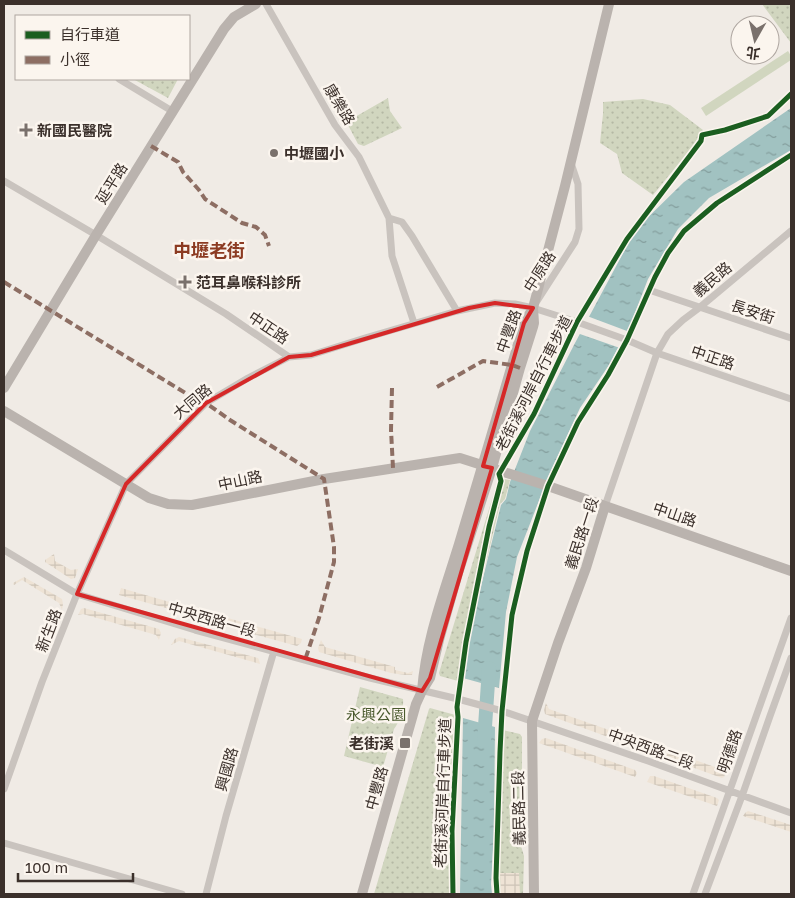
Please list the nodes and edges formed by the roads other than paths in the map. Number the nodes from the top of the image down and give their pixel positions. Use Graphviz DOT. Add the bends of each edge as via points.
graph roads {
  1 [pos="256,4"];
  2 [pos="266,4"];
  3 [pos="609,4"];
  4 [pos="121,80"];
  5 [pos="172,111"];
  6 [pos="571,162"];
  7 [pos="4,181"];
  8 [pos="389,218"];
  9 [pos="791,231"];
  10 [pos="96,235"];
  11 [pos="649,290"];
  12 [pos="533,308"];
  13 [pos="699,308"];
  14 [pos="457,311"];
  15 [pos="414,323"];
  16 [pos="791,338"];
  17 [pos="657,353"];
  18 [pos="289,357"];
  19 [pos="4,388"];
  20 [pos="791,399"];
  21 [pos="4,411"];
  22 [pos="487,467"];
  23 [pos="126,484"];
  24 [pos="605,506"];
  25 [pos="4,550"];
  26 [pos="791,571"];
  27 [pos="77,594"];
  28 [pos="791,618"];
  29 [pos="274,651"];
  30 [pos="791,658"];
  31 [pos="422,691"];
  32 [pos="532,721"];
  33 [pos="4,789"];
  34 [pos="730,791"];
  35 [pos="742,796"];
  36 [pos="791,813"];
  37 [pos="4,843"];
  38 [pos="182,894"];
  39 [pos="206,894"];
  40 [pos="362,894"];
  41 [pos="534,894"];
  42 [pos="693,894"];
  43 [pos="705,894"];
  1 -- 5 [label="main road, 延平路" via="234,17 224,29"];
  2 -- 8 [label="street, 康樂路" via="335,125 358,157"];
  3 -- 6 [label="main road, 中原路"];
  4 -- 5 [label="street"];
  5 -- 10 [label="main road, 延平路"];
  6 -- 12 [label="main road, 中原路"];
  6 -- 12 [label="street, 中原路" via="578,184 579,229 575,242"];
  7 -- 10 [label="street, 中正路"];
  8 -- 14 [label="street, 康樂路" via="402,222"];
  8 -- 15 [label="street, 康樂路" via="392,256"];
  9 -- 13 [label="street, 義民路"];
  10 -- 18 [label="street, 中正路" via="226,314"];
  10 -- 19 [label="main road, 延平路"];
  11 -- 13 [label="street, 長安街"];
  12 -- 14 [label="street, 中正路" via="495,303"];
  12 -- 17 [label="street, 中正路"];
  12 -- 22 [label="main road, 中豐路" via="524,323"];
  13 -- 16 [label="street, 長安街"];
  13 -- 17 [label="street, 義民路" via="668,334"];
  14 -- 15 [label="street, 中正路"];
  15 -- 18 [label="street, 中正路" via="311,355"];
  17 -- 20 [label="street, 中正路"];
  17 -- 24 [label="street, 義民路一段"];
  18 -- 23 [label="street, 大同路" via="206,404"];
  21 -- 23 [label="main road, 中山路"];
  22 -- 23 [label="main road, 中山路" via="460,458 324,479 192,505 168,504 148,498"];
  22 -- 24 [label="main road, 中山路"];
  22 -- 31 [label="main road, 中豐路" via="430,638"];
  23 -- 27 [label="street, 新生路"];
  24 -- 26 [label="main road, 中山路"];
  24 -- 32 [label="main road, 義民路一段"];
  25 -- 27 [label="street, 中央西路一段"];
  27 -- 29 [label="street, 中央西路一段"];
  27 -- 33 [label="street, 新生路"];
  28 -- 34 [label="street, 明德路"];
  29 -- 31 [label="street, 中央西路一段"];
  29 -- 39 [label="street, 興國路"];
  30 -- 35 [label="street, 明德路"];
  31 -- 32 [label="street, 中央西路二段"];
  31 -- 40 [label="main road, 中豐路"];
  32 -- 34 [label="street, 中央西路二段"];
  32 -- 41 [label="main road, 義民路二段"];
  34 -- 35 [label="street, 中央西路二段"];
  34 -- 42 [label="street, 明德路"];
  35 -- 36 [label="street, 中央西路二段"];
  35 -- 43 [label="street, 明德路"];
  37 -- 38 [label="street"];
}
